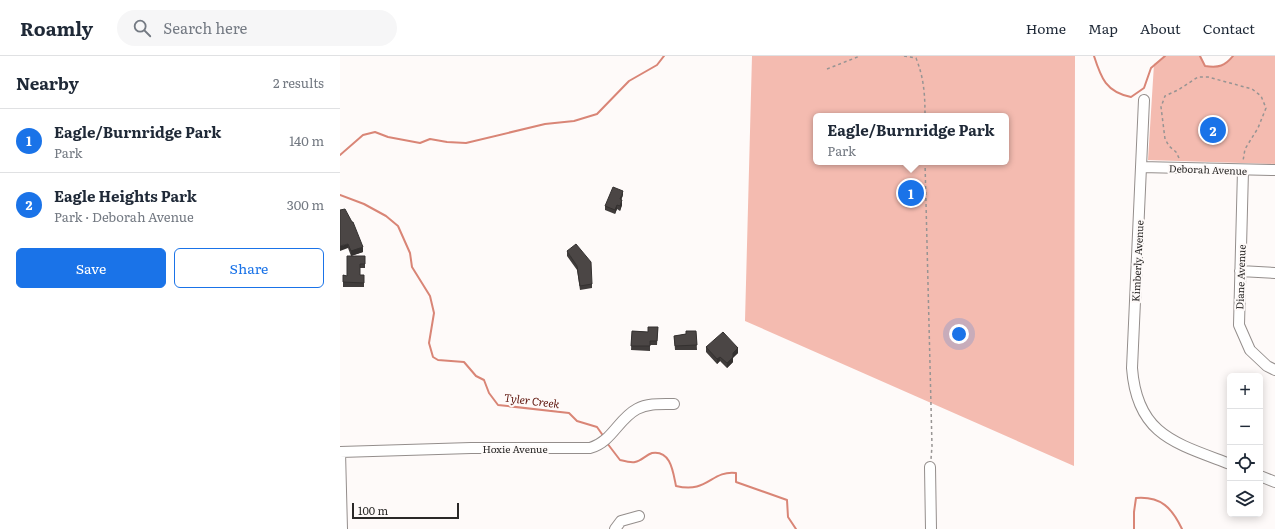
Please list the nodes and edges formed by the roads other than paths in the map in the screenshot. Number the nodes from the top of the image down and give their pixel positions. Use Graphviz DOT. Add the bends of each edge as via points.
graph roads {
  1 [pos="1144,100"];
  2 [pos="1243,165"];
  3 [pos="1141,167"];
  4 [pos="1275,170"];
  5 [pos="1240,271"];
  6 [pos="1275,272"];
  7 [pos="1275,370"];
  8 [pos="674,404"];
  9 [pos="340,452"];
  10 [pos="1227,463"];
  11 [pos="930,467"];
  12 [pos="1263,477"];
  13 [pos="1275,482"];
  14 [pos="639,516"];
  15 [pos="342,529"];
  16 [pos="615,529"];
  17 [pos="931,529"];
  1 -- 3 [label="street, Kimberly Avenue"];
  2 -- 3 [label="street, Deborah Avenue"];
  2 -- 4 [label="street, Deborah Avenue"];
  2 -- 5 [label="street, Diane Avenue"];
  3 -- 10 [label="street, Kimberly Avenue" via="1132,368 1136,398 1156,429 1170,439"];
  5 -- 6 [label="street"];
  5 -- 7 [label="street, Diane Avenue" via="1238,310 1241,333 1254,354"];
  8 -- 9 [label="street, Hoxie Avenue" via="648,405 637,409 622,421 610,436 590,448"];
  9 -- 15 [label="street"];
  11 -- 17 [label="street"];
  12 -- 13 [label="street"];
  14 -- 16 [label="street" via="621,521"];
}
